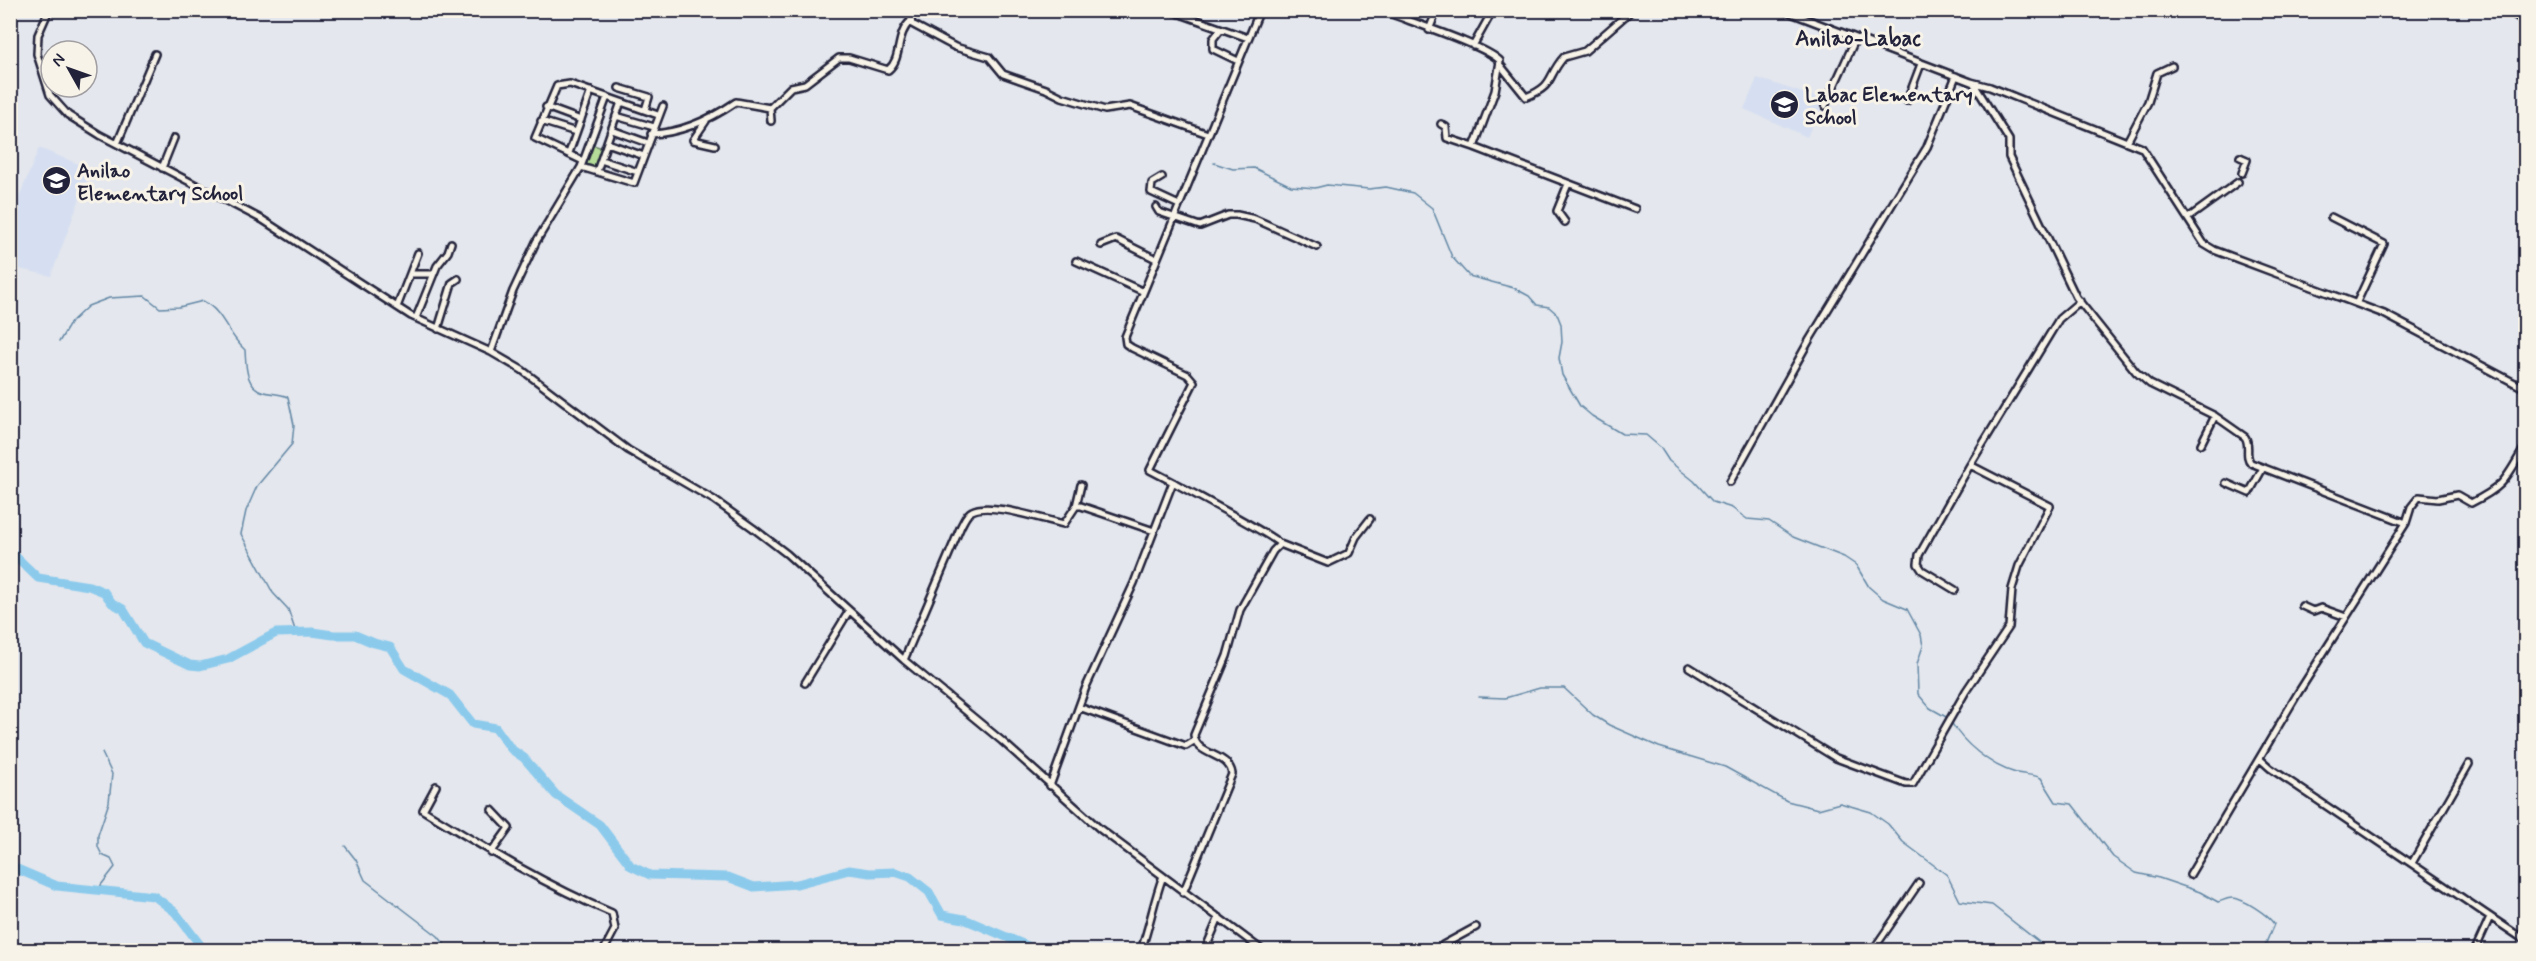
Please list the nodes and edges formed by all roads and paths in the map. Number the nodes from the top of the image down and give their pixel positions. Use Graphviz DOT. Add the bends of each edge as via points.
graph roads {
  1 [pos="49,10"];
  2 [pos="912,10"];
  3 [pos="1169,10"];
  4 [pos="1260,10"];
  5 [pos="1381,10"];
  6 [pos="1437,10"];
  7 [pos="1493,10"];
  8 [pos="1632,10"];
  9 [pos="1783,10"];
  10 [pos="2507,10"];
  11 [pos="1185,13"];
  12 [pos="911,21"];
  13 [pos="2526,22"];
  14 [pos="1221,28"];
  15 [pos="1429,30"];
  16 [pos="1248,38"];
  17 [pos="1856,38"];
  18 [pos="1473,46"];
  19 [pos="155,54"];
  20 [pos="1238,61"];
  21 [pos="1921,64"];
  22 [pos="1501,66"];
  23 [pos="2172,66"];
  24 [pos="1956,76"];
  25 [pos="1974,84"];
  26 [pos="619,88"];
  27 [pos="591,91"];
  28 [pos="607,97"];
  29 [pos="1907,100"];
  30 [pos="621,102"];
  31 [pos="663,106"];
  32 [pos="1825,106"];
  33 [pos="546,107"];
  34 [pos="770,108"];
  35 [pos="645,110"];
  36 [pos="658,115"];
  37 [pos="616,116"];
  38 [pos="581,120"];
  39 [pos="707,120"];
  40 [pos="541,121"];
  41 [pos="771,121"];
  42 [pos="1442,124"];
  43 [pos="654,127"];
  44 [pos="612,130"];
  45 [pos="576,132"];
  46 [pos="1208,134"];
  47 [pos="651,135"];
  48 [pos="2131,135"];
  49 [pos="174,138"];
  50 [pos="2127,142"];
  51 [pos="607,143"];
  52 [pos="648,143"];
  53 [pos="117,144"];
  54 [pos="715,145"];
  55 [pos="1474,147"];
  56 [pos="2142,148"];
  57 [pos="569,153"];
  58 [pos="644,156"];
  59 [pos="2240,158"];
  60 [pos="601,160"];
  61 [pos="582,164"];
  62 [pos="162,168"];
  63 [pos="597,171"];
  64 [pos="638,172"];
  65 [pos="2242,173"];
  66 [pos="1162,177"];
  67 [pos="2238,182"];
  68 [pos="1568,184"];
  69 [pos="1176,204"];
  70 [pos="1156,207"];
  71 [pos="1635,209"];
  72 [pos="1172,217"];
  73 [pos="2331,217"];
  74 [pos="2188,218"];
  75 [pos="1565,222"];
  76 [pos="451,243"];
  77 [pos="1101,245"];
  78 [pos="1317,247"];
  79 [pos="418,254"];
  80 [pos="1156,259"];
  81 [pos="1076,261"];
  82 [pos="410,274"];
  83 [pos="433,274"];
  84 [pos="458,279"];
  85 [pos="1142,291"];
  86 [pos="2080,302"];
  87 [pos="2357,302"];
  88 [pos="397,307"];
  89 [pos="416,318"];
  90 [pos="438,329"];
  91 [pos="491,352"];
  92 [pos="2526,389"];
  93 [pos="2215,416"];
  94 [pos="2201,444"];
  95 [pos="2526,445"];
  96 [pos="1970,465"];
  97 [pos="2263,468"];
  98 [pos="1173,482"];
  99 [pos="1730,482"];
  100 [pos="2226,483"];
  101 [pos="1081,485"];
  102 [pos="1076,507"];
  103 [pos="1370,519"];
  104 [pos="2406,523"];
  105 [pos="1154,531"];
  106 [pos="1280,544"];
  107 [pos="1955,590"];
  108 [pos="2302,606"];
  109 [pos="849,611"];
  110 [pos="2346,617"];
  111 [pos="904,660"];
  112 [pos="1689,667"];
  113 [pos="805,683"];
  114 [pos="1079,707"];
  115 [pos="1194,741"];
  116 [pos="2260,759"];
  117 [pos="2469,764"];
  118 [pos="436,786"];
  119 [pos="1050,786"];
  120 [pos="492,810"];
  121 [pos="491,853"];
  122 [pos="2412,863"];
  123 [pos="2190,875"];
  124 [pos="1163,876"];
  125 [pos="1918,883"];
  126 [pos="1183,892"];
  127 [pos="1219,917"];
  128 [pos="2490,917"];
  129 [pos="1476,927"];
  130 [pos="2526,941"];
  131 [pos="1141,950"];
  132 [pos="604,951"];
  133 [pos="1207,951"];
  134 [pos="1262,951"];
  135 [pos="1440,951"];
  136 [pos="1873,951"];
  137 [pos="2475,951"];
  1 -- 53 [label="street" via="36,44 46,87 68,115"];
  2 -- 12 [label="street"];
  3 -- 11 [label="street"];
  4 -- 16 [label="street"];
  5 -- 15 [label="street"];
  6 -- 15 [label="street"];
  7 -- 18 [label="street"];
  8 -- 22 [label="street" via="1585,51 1564,57 1543,90 1526,97"];
  9 -- 17 [label="street"];
  10 -- 13 [label="street"];
  11 -- 14 [label="street"];
  12 -- 34 [label="street" via="904,28 891,69 839,58 805,84 791,87"];
  12 -- 46 [label="street" via="955,48 989,57 1002,74 1062,97 1105,110 1130,106"];
  14 -- 16 [label="street"];
  14 -- 20 [label="street" via="1213,39 1213,49"];
  15 -- 18 [label="street"];
  16 -- 20 [label="street"];
  17 -- 21 [label="street"];
  17 -- 32 [label="street"];
  18 -- 22 [label="street" via="1496,57"];
  19 -- 53 [label="street"];
  20 -- 46 [label="street"];
  21 -- 24 [label="street"];
  21 -- 29 [label="street"];
  22 -- 55 [label="street"];
  23 -- 48 [label="street" via="2157,73 2151,96"];
  24 -- 25 [label="street"];
  24 -- 99 [label="street" via="1927,147 1810,339"];
  25 -- 50 [label="street"];
  25 -- 86 [label="street" via="2009,140 2009,157"];
  26 -- 35 [label="street" via="649,97"];
  27 -- 28 [label="street"];
  27 -- 33 [label="street" via="570,84 557,86"];
  27 -- 38 [label="street"];
  28 -- 30 [label="street"];
  28 -- 61 [label="street"];
  30 -- 35 [label="street"];
  30 -- 37 [label="street"];
  31 -- 36 [label="street"];
  33 -- 38 [label="street"];
  33 -- 40 [label="street"];
  34 -- 39 [label="street" via="736,102"];
  34 -- 41 [label="street"];
  35 -- 36 [label="street"];
  36 -- 43 [label="street"];
  37 -- 43 [label="street"];
  37 -- 44 [label="street"];
  38 -- 45 [label="street"];
  39 -- 47 [label="street" via="677,132"];
  39 -- 54 [label="street" via="693,140"];
  40 -- 45 [label="street"];
  40 -- 57 [label="street" via="535,139"];
  42 -- 55 [label="street" via="1447,138"];
  43 -- 47 [label="street"];
  44 -- 51 [label="street"];
  44 -- 52 [label="street"];
  45 -- 57 [label="street"];
  46 -- 69 [label="street"];
  47 -- 52 [label="street"];
  48 -- 50 [label="street"];
  48 -- 56 [label="street"];
  49 -- 62 [label="street"];
  50 -- 56 [label="street"];
  51 -- 58 [label="street"];
  51 -- 60 [label="street"];
  52 -- 58 [label="street"];
  53 -- 62 [label="street"];
  55 -- 68 [label="street"];
  56 -- 74 [label="street"];
  57 -- 61 [label="street"];
  58 -- 64 [label="street"];
  59 -- 65 [label="street" via="2247,160"];
  60 -- 63 [label="street"];
  60 -- 64 [label="street"];
  61 -- 63 [label="street"];
  61 -- 91 [label="street" via="536,242"];
  62 -- 88 [label="street" via="263,220"];
  63 -- 64 [label="street" via="634,183"];
  66 -- 69 [label="street" via="1152,183 1150,190"];
  67 -- 74 [label="street"];
  68 -- 71 [label="street"];
  68 -- 75 [label="street" via="1557,211"];
  69 -- 72 [label="street"];
  70 -- 72 [label="street"];
  72 -- 78 [label="street" via="1200,226 1228,214 1237,215"];
  72 -- 80 [label="street"];
  73 -- 87 [label="street" via="2384,244"];
  74 -- 87 [label="street" via="2204,244 2214,250"];
  76 -- 83 [label="street"];
  77 -- 80 [label="street" via="1116,239"];
  79 -- 82 [label="street"];
  80 -- 85 [label="street"];
  81 -- 85 [label="street"];
  82 -- 83 [label="street"];
  82 -- 88 [label="street"];
  83 -- 89 [label="street"];
  84 -- 90 [label="street" via="452,284"];
  85 -- 98 [label="street" via="1126,344 1188,375 1194,382 1150,470"];
  86 -- 93 [label="street" via="2150,384"];
  86 -- 96 [label="street" via="2059,319"];
  87 -- 92 [label="street"];
  88 -- 89 [label="street"];
  89 -- 90 [label="street"];
  90 -- 91 [label="street"];
  91 -- 109 [label="street" via="547,387 628,450 714,500 753,528"];
  93 -- 94 [label="street"];
  93 -- 97 [label="street" via="2246,437 2248,461"];
  95 -- 104 [label="street" via="2502,485 2492,492 2471,503 2457,495 2438,499 2422,496 2411,507"];
  96 -- 107 [label="street" via="1919,555 1922,570"];
  96 -- 112 [label="street" via="2050,506 2019,566 2012,589 2009,627 1951,715 1913,784 1836,758"];
  97 -- 100 [label="street" via="2249,493"];
  97 -- 104 [label="street"];
  98 -- 105 [label="street"];
  98 -- 106 [label="street" via="1273,536"];
  101 -- 102 [label="street"];
  102 -- 105 [label="street"];
  102 -- 111 [label="street" via="1064,524 1015,512 982,508 970,512"];
  103 -- 106 [label="street" via="1349,553 1329,563"];
  104 -- 110 [label="street"];
  105 -- 114 [label="street"];
  106 -- 115 [label="street" via="1240,610"];
  108 -- 110 [label="street"];
  109 -- 111 [label="street"];
  109 -- 113 [label="street"];
  110 -- 116 [label="street"];
  111 -- 119 [label="street"];
  114 -- 115 [label="street" via="1186,746"];
  114 -- 119 [label="street"];
  115 -- 126 [label="street" via="1227,762 1232,774"];
  116 -- 122 [label="street"];
  116 -- 123 [label="street"];
  117 -- 122 [label="street"];
  118 -- 121 [label="street" via="423,809"];
  119 -- 124 [label="street"];
  120 -- 121 [label="street" via="509,828"];
  121 -- 132 [label="street" via="564,893 612,913 615,929"];
  122 -- 128 [label="street"];
  124 -- 126 [label="street"];
  124 -- 131 [label="street"];
  125 -- 136 [label="street"];
  126 -- 127 [label="street"];
  127 -- 133 [label="street"];
  127 -- 134 [label="street"];
  128 -- 130 [label="street"];
  128 -- 137 [label="street"];
  129 -- 135 [label="street" via="1443,945"];
}
